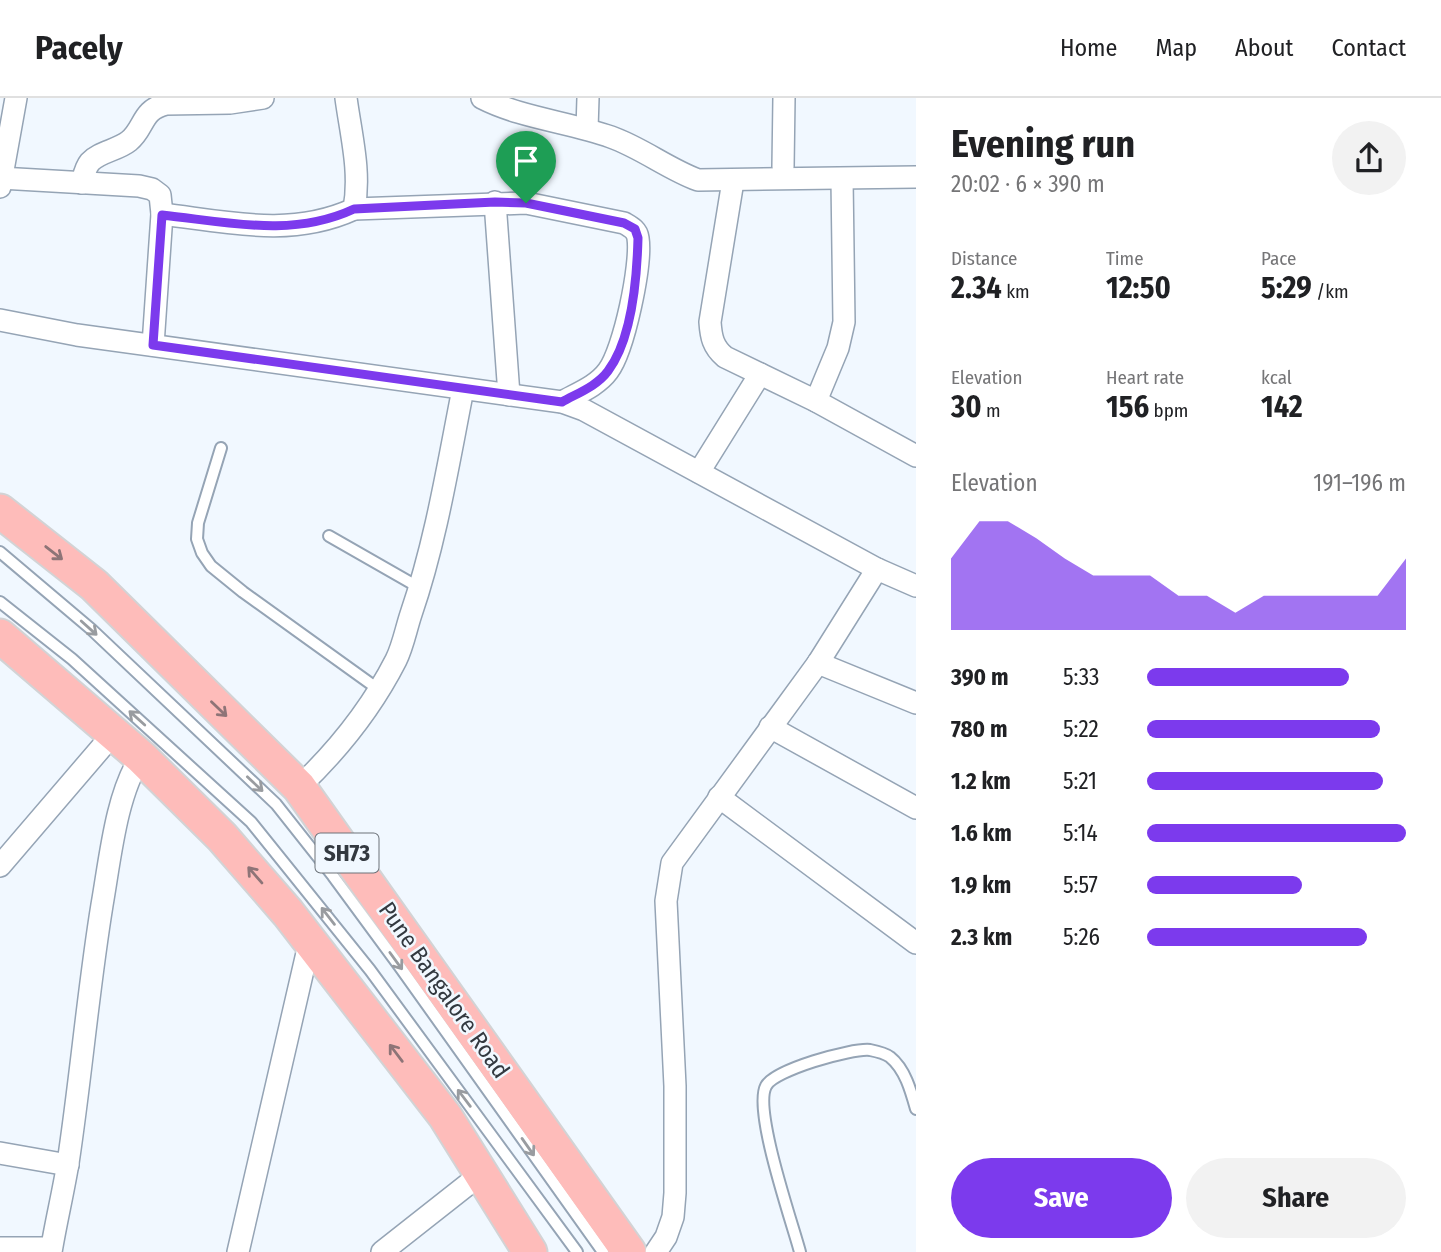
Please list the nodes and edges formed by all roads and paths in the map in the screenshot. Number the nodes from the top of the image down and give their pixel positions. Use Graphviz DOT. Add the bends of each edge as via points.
graph roads {
  1 [pos="16,98"];
  2 [pos="263,98"];
  3 [pos="346,98"];
  4 [pos="482,98"];
  5 [pos="588,98"];
  6 [pos="784,98"];
  7 [pos="587,129"];
  8 [pos="783,167"];
  9 [pos="916,177"];
  10 [pos="842,178"];
  11 [pos="1,181"];
  12 [pos="733,181"];
  13 [pos="82,183"];
  14 [pos="495,202"];
  15 [pos="354,209"];
  16 [pos="162,215"];
  17 [pos="0,320"];
  18 [pos="153,345"];
  19 [pos="760,374"];
  20 [pos="463,389"];
  21 [pos="509,395"];
  22 [pos="816,401"];
  23 [pos="562,402"];
  24 [pos="220,448"];
  25 [pos="916,456"];
  26 [pos="698,472"];
  27 [pos="0,511"];
  28 [pos="329,536"];
  29 [pos="0,552"];
  30 [pos="877,569"];
  31 [pos="916,586"];
  32 [pos="420,588"];
  33 [pos="0,602"];
  34 [pos="0,636"];
  35 [pos="818,663"];
  36 [pos="378,689"];
  37 [pos="916,703"];
  38 [pos="769,727"];
  39 [pos="113,734"];
  40 [pos="141,757"];
  41 [pos="299,787"];
  42 [pos="719,797"];
  43 [pos="916,807"];
  44 [pos="0,866"];
  45 [pos="310,940"];
  46 [pos="916,943"];
  47 [pos="916,1109"];
  48 [pos="0,1153"];
  49 [pos="68,1165"];
  50 [pos="481,1174"];
  51 [pos="0,1248"];
  52 [pos="51,1250"];
  53 [pos="238,1252"];
  54 [pos="383,1252"];
  55 [pos="530,1252"];
  56 [pos="577,1252"];
  57 [pos="603,1252"];
  58 [pos="629,1252"];
  59 [pos="656,1252"];
  60 [pos="800,1252"];
  1 -- 11 [label="street"];
  2 -- 13 [label="street" via="156,106 129,141 92,160"];
  3 -- 15 [label="street" via="357,172"];
  4 -- 7 [label="street"];
  5 -- 7 [label="street"];
  6 -- 8 [label="street"];
  7 -- 12 [label="street" via="632,146 675,172 698,180"];
  9 -- 10 [label="street"];
  10 -- 12 [label="street"];
  10 -- 22 [label="street" via="844,322"];
  11 -- 13 [label="street"];
  12 -- 19 [label="street" via="711,338 725,357"];
  13 -- 16 [label="street" via="152,189 160,195"];
  14 -- 15 [label="street"];
  14 -- 21 [label="street"];
  14 -- 23 [label="street" via="526,203 635,229 631,309 621,344 608,371 596,383"];
  15 -- 16 [label="street" via="305,225 276,227"];
  16 -- 18 [label="street"];
  17 -- 18 [label="street"];
  18 -- 20 [label="street"];
  19 -- 22 [label="street"];
  19 -- 26 [label="street"];
  20 -- 21 [label="street"];
  20 -- 32 [label="street"];
  21 -- 23 [label="street"];
  22 -- 25 [label="street"];
  23 -- 26 [label="street"];
  24 -- 36 [label="lane" via="198,523 202,553 243,592"];
  26 -- 30 [label="street"];
  27 -- 41 [label="main road, Pune Bangalore Road / SH73, one-way" via="94,586"];
  28 -- 32 [label="lane"];
  29 -- 57 [label="lane, one-way" via="91,629 276,804 393,957"];
  30 -- 31 [label="street"];
  30 -- 35 [label="street"];
  32 -- 36 [label="street" via="396,658"];
  56 -- 33 [label="lane, one-way" via="370,970 251,821 72,659"];
  34 -- 39 [label="main road"];
  35 -- 37 [label="street"];
  35 -- 38 [label="street"];
  36 -- 41 [label="street" via="332,755"];
  38 -- 42 [label="street"];
  38 -- 43 [label="street"];
  39 -- 40 [label="main road"];
  39 -- 44 [label="street"];
  45 -- 40 [label="main road, one-way" via="222,837"];
  40 -- 49 [label="street" via="123,795 106,887"];
  41 -- 58 [label="main road, Pune Bangalore Road / SH73"];
  42 -- 46 [label="street"];
  42 -- 59 [label="street" via="672,863 666,901 676,1193 670,1227"];
  50 -- 45 [label="main road, one-way" via="445,1116"];
  45 -- 53 [label="street"];
  47 -- 60 [label="lane" via="904,1075 889,1056 869,1050 842,1053 793,1070 774,1077 765,1087 762,1103 772,1154"];
  48 -- 49 [label="street"];
  49 -- 52 [label="street"];
  50 -- 54 [label="street"];
  50 -- 55 [label="main road"];
  51 -- 52 [label="street"];
}
